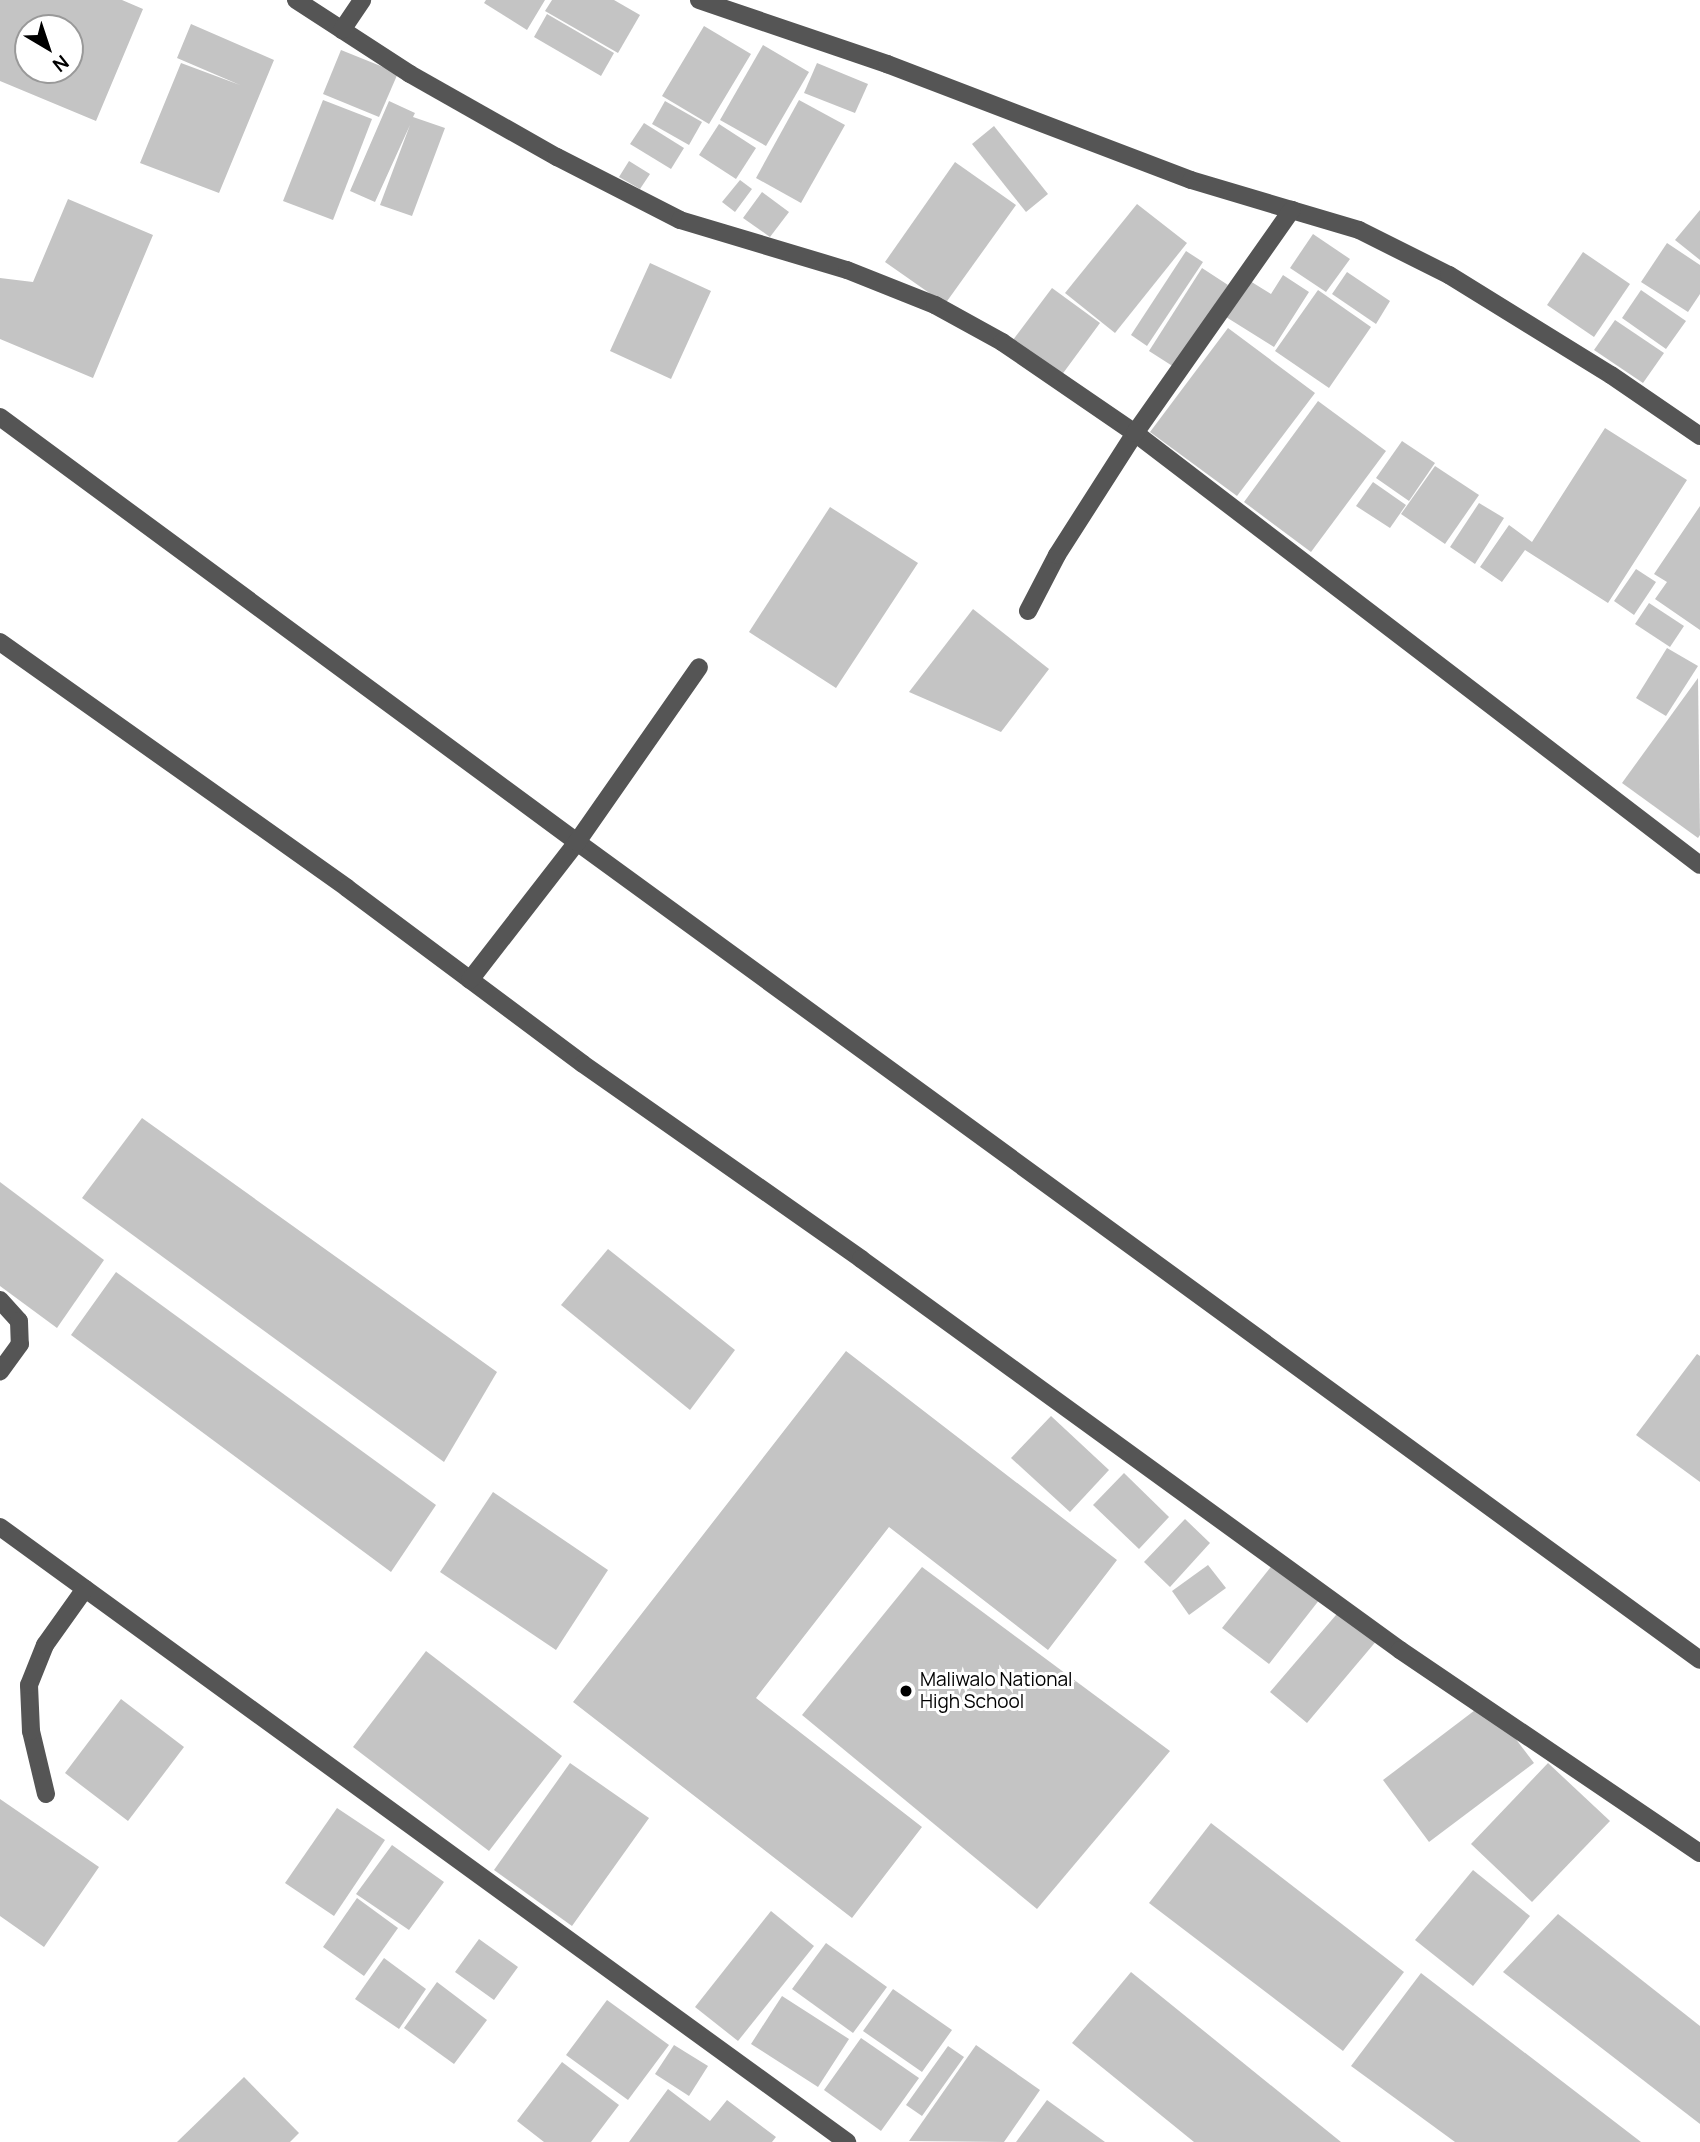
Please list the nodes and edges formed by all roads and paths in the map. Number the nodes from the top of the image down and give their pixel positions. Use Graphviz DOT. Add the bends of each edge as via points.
graph roads {
  1 [pos="296,0"];
  2 [pos="362,0"];
  3 [pos="699,0"];
  4 [pos="342,30"];
  5 [pos="1292,210"];
  6 [pos="0,416"];
  7 [pos="1135,433"];
  8 [pos="1700,436"];
  9 [pos="1028,611"];
  10 [pos="0,642"];
  11 [pos="699,667"];
  12 [pos="577,842"];
  13 [pos="1700,865"];
  14 [pos="470,979"];
  15 [pos="0,1300"];
  16 [pos="0,1372"];
  17 [pos="0,1527"];
  18 [pos="85,1589"];
  19 [pos="1700,1660"];
  20 [pos="46,1794"];
  21 [pos="1700,1853"];
  22 [pos="847,2142"];
  1 -- 4 [label="street"];
  2 -- 4 [label="street"];
  3 -- 5 [label="street" via="863,55 1191,180"];
  4 -- 7 [label="street" via="556,157 680,220 848,270 935,305 1002,342"];
  5 -- 7 [label="street"];
  5 -- 8 [label="street" via="1359,230 1449,275 1611,374"];
  6 -- 12 [label="street"];
  7 -- 9 [label="street" via="1057,555"];
  7 -- 13 [label="street"];
  10 -- 14 [label="street"];
  11 -- 12 [label="street"];
  12 -- 14 [label="street"];
  12 -- 19 [label="street"];
  14 -- 21 [label="street" via="1400,1650"];
  15 -- 16 [label="street" via="19,1321 20,1344"];
  17 -- 18 [label="street"];
  18 -- 20 [label="street" via="45,1645 29,1685 31,1731"];
  18 -- 22 [label="street"];
}
